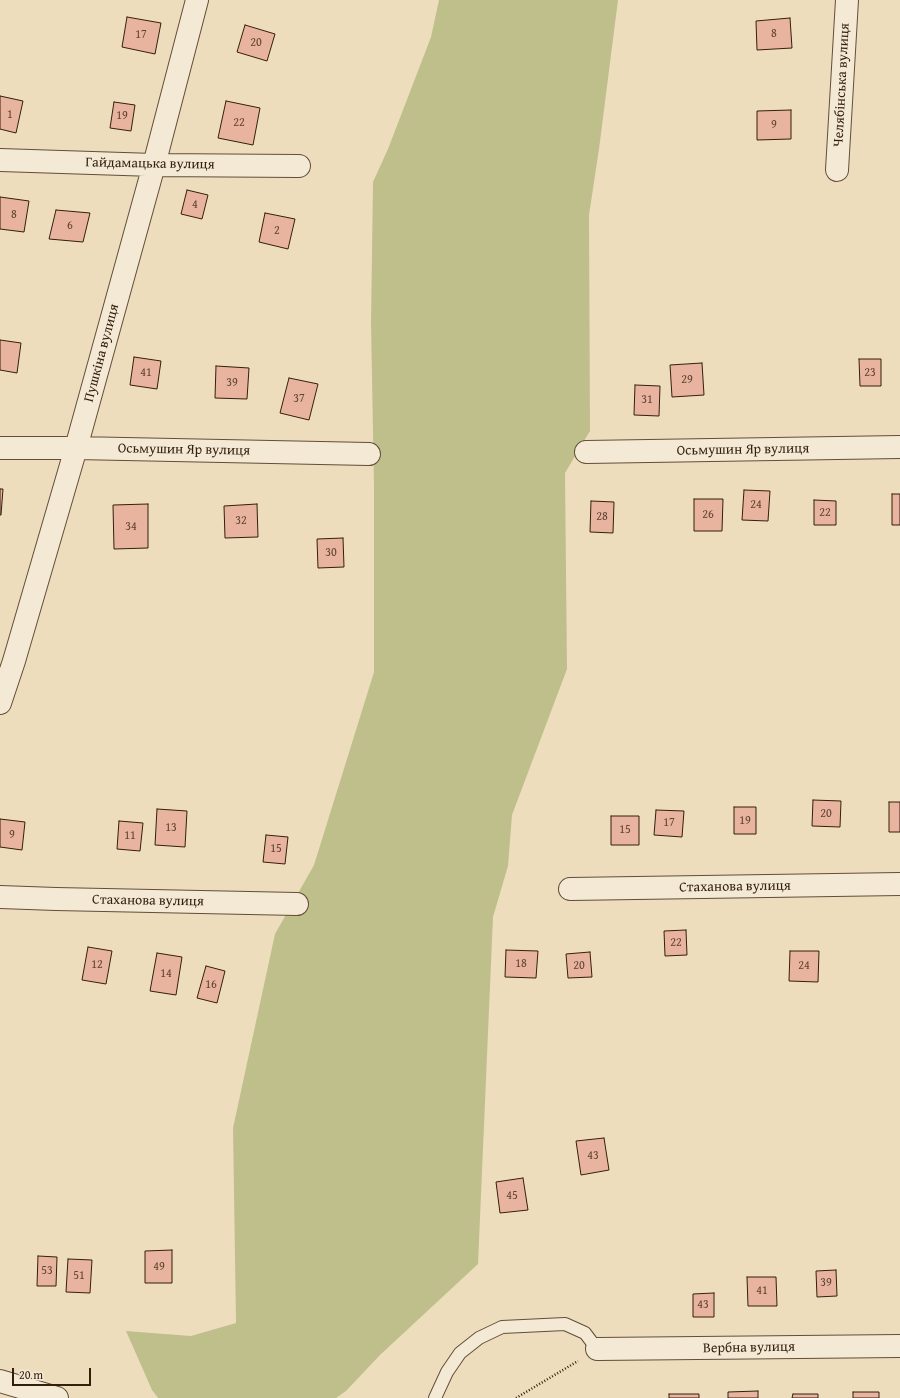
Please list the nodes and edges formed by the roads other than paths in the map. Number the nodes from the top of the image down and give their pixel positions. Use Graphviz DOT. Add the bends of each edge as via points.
graph roads {
  1 [pos="197,0"];
  2 [pos="846,0"];
  3 [pos="0,160"];
  4 [pos="154,165"];
  5 [pos="300,166"];
  6 [pos="837,170"];
  7 [pos="900,447"];
  8 [pos="0,448"];
  9 [pos="76,448"];
  10 [pos="586,452"];
  11 [pos="369,454"];
  12 [pos="0,704"];
  13 [pos="900,884"];
  14 [pos="570,889"];
  15 [pos="0,897"];
  16 [pos="297,904"];
  17 [pos="900,1346"];
  18 [pos="597,1349"];
  19 [pos="0,1381"];
  20 [pos="57,1398"];
  21 [pos="435,1398"];
  1 -- 4 [label="street, Пушкіна вулиця"];
  2 -- 6 [label="street, Челябінська вулиця"];
  3 -- 4 [label="street, Гайдамацька вулиця"];
  4 -- 5 [label="street, Гайдамацька вулиця"];
  4 -- 9 [label="street, Пушкіна вулиця"];
  7 -- 10 [label="street, Осьмушин Яр вулиця"];
  8 -- 9 [label="street, Осьмушин Яр вулиця"];
  9 -- 11 [label="street, Осьмушин Яр вулиця"];
  9 -- 12 [label="street, Пушкіна вулиця"];
  13 -- 14 [label="street, Стаханова вулиця"];
  15 -- 16 [label="street, Стаханова вулиця"];
  17 -- 18 [label="street, Вербна вулиця"];
  18 -- 21 [label="lane" via="585,1333 565,1324 502,1327 479,1338 460,1353 447,1372"];
  19 -- 20 [label="street"];
}
